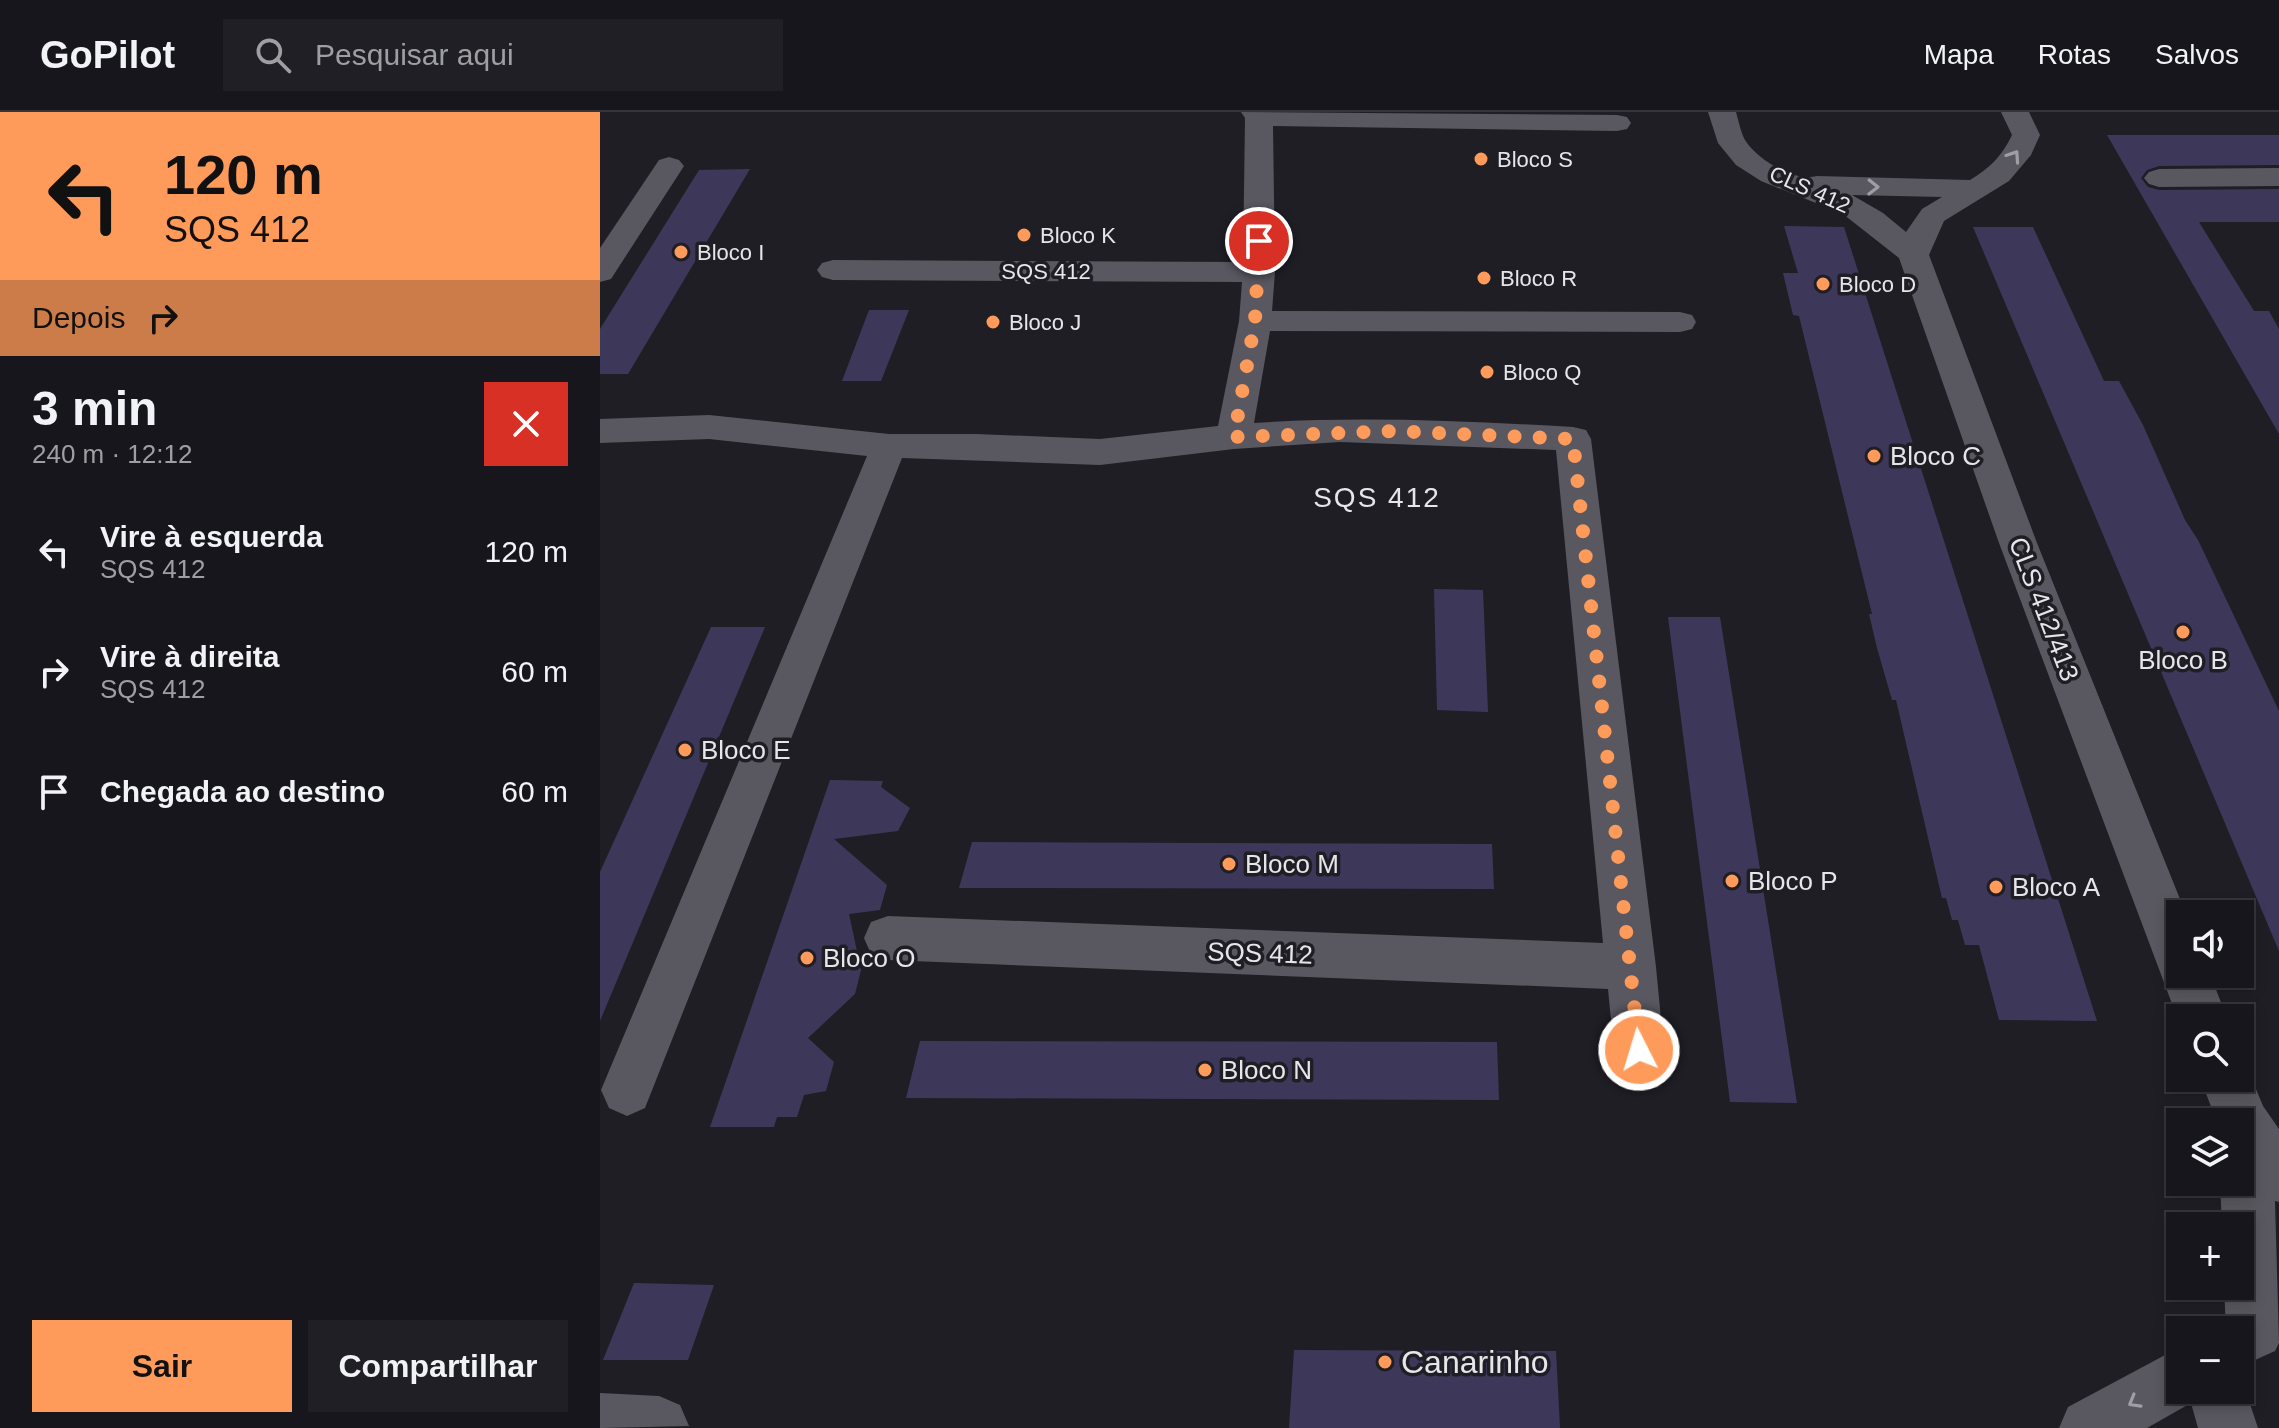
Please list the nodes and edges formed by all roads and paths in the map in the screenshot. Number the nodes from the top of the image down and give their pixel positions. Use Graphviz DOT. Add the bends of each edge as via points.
graph roads {
  1 [pos="1722,112"];
  2 [pos="2015,112"];
  3 [pos="1257,115"];
  4 [pos="1617,123"];
  5 [pos="669,166"];
  6 [pos="2279,177"];
  7 [pos="2159,178"];
  8 [pos="1795,185"];
  9 [pos="1977,189"];
  10 [pos="1913,255"];
  11 [pos="833,270"];
  12 [pos="600,272"];
  13 [pos="1259,272"];
  14 [pos="1255,321"];
  15 [pos="1680,322"];
  16 [pos="600,431"];
  17 [pos="1234,437"];
  18 [pos="889,446"];
  19 [pos="2166,924"];
  20 [pos="888,938"];
  21 [pos="1632,967"];
  22 [pos="1639,1050"];
  23 [pos="627,1090"];
  24 [pos="2235,1101"];
  25 [pos="2279,1175"];
  26 [pos="2258,1333"];
  27 [pos="2166,1384"];
  28 [pos="2221,1404"];
  29 [pos="600,1423"];
  30 [pos="659,1426"];
  31 [pos="2089,1428"];
  32 [pos="2228,1428"];
  1 -- 8 [label="street, CLS 412" via="1733,145"];
  9 -- 2 [label="street, one-way" via="2017,155 2026,135"];
  3 -- 4 [label="street"];
  3 -- 13 [label="street"];
  5 -- 12 [label="street"];
  6 -- 7 [label="street"];
  8 -- 9 [label="street, one-way"];
  8 -- 10 [label="street, CLS 412" via="1866,215"];
  9 -- 10 [label="street" via="1933,215"];
  10 -- 19 [label="street, CLS 412/413"];
  11 -- 13 [label="street, SQS 412"];
  13 -- 14 [label="street"];
  14 -- 15 [label="street"];
  14 -- 17 [label="street"];
  16 -- 18 [label="street" via="709,427"];
  17 -- 18 [label="street" via="1100,452"];
  17 -- 21 [label="street" via="1394,431 1573,439"];
  18 -- 23 [label="street"];
  20 -- 21 [label="street, SQS 412"];
  21 -- 22 [label="street"];
  24 -- 25 [label="street"];
  24 -- 26 [label="street"];
  27 -- 31 [label="street, one-way"];
  28 -- 32 [label="street"];
  29 -- 30 [label="street"];
}
